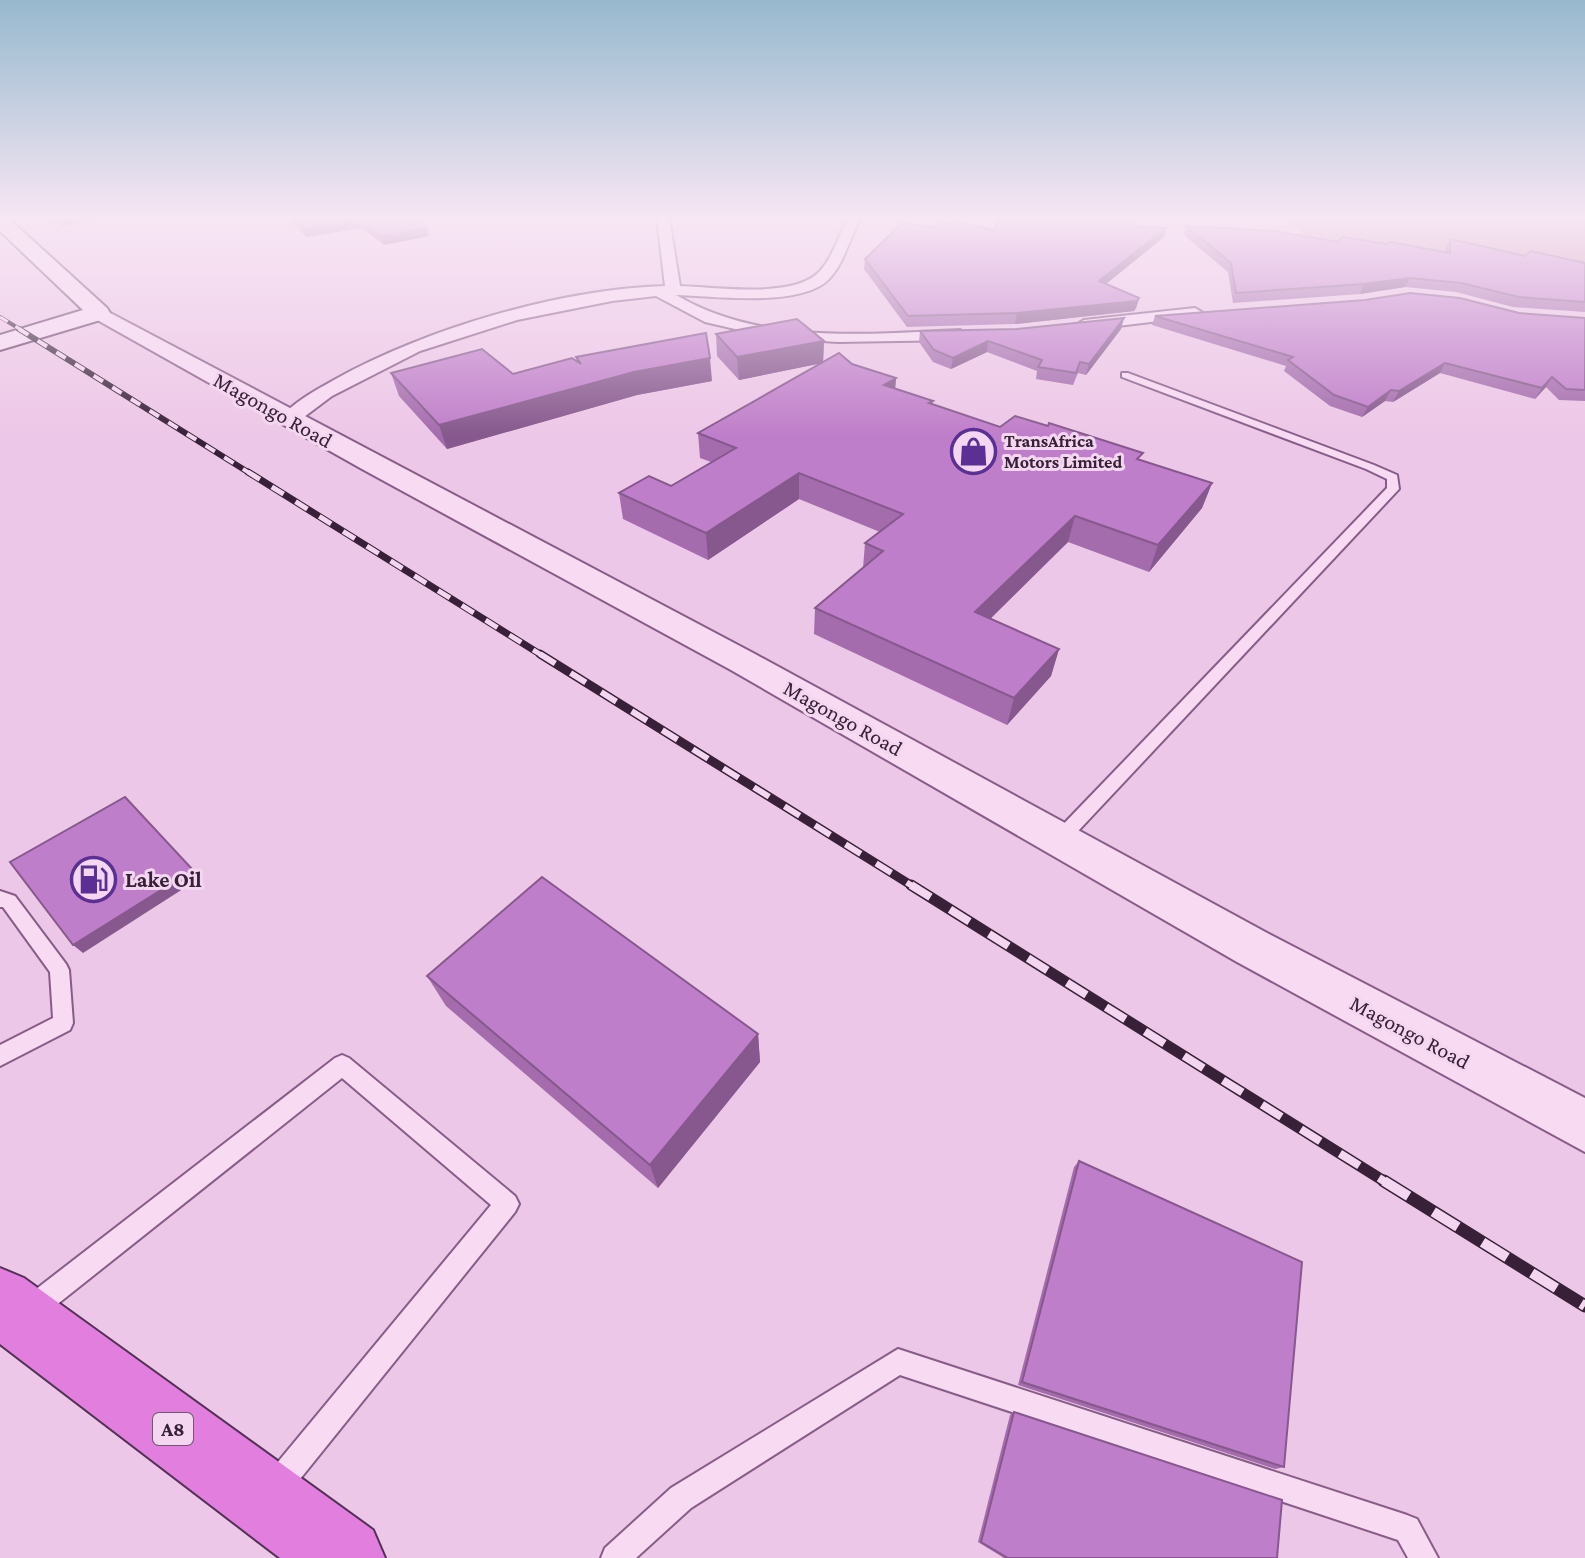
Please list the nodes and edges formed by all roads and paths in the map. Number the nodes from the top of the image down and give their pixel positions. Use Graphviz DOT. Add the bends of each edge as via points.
graph roads {
  1 [pos="75,291"];
  2 [pos="666,291"];
  3 [pos="787,291"];
  4 [pos="1214,312"];
  5 [pos="99,313"];
  6 [pos="1061,328"];
  7 [pos="969,334"];
  8 [pos="0,343"];
  9 [pos="1125,375"];
  10 [pos="289,419"];
  11 [pos="1059,840"];
  12 [pos="0,899"];
  13 [pos="0,1056"];
  14 [pos="1585,1126"];
  15 [pos="10,1310"];
  16 [pos="266,1498"];
  17 [pos="345,1558"];
  18 [pos="615,1558"];
  19 [pos="1424,1558"];
  1 -- 5 [label="main road, Magongo Road"];
  2 -- 3 [label="street"];
  2 -- 7 [label="street" via="694,312 751,329 852,336"];
  2 -- 10 [label="street" via="531,313 436,338 385,360 307,403"];
  4 -- 6 [label="street"];
  5 -- 8 [label="main road"];
  5 -- 10 [label="street, Magongo Road"];
  9 -- 11 [label="lane" via="1370,467 1393,477 1393,489"];
  10 -- 11 [label="street, Magongo Road" via="729,655"];
  11 -- 14 [label="street, Magongo Road"];
  12 -- 13 [label="lane" via="9,901 59,970 63,1023"];
  15 -- 16 [label="highway, A8"];
  15 -- 16 [label="lane" via="342,1065 507,1204"];
  16 -- 17 [label="highway, A8"];
  18 -- 19 [label="lane" via="681,1498 898,1362 1407,1529"];
}
